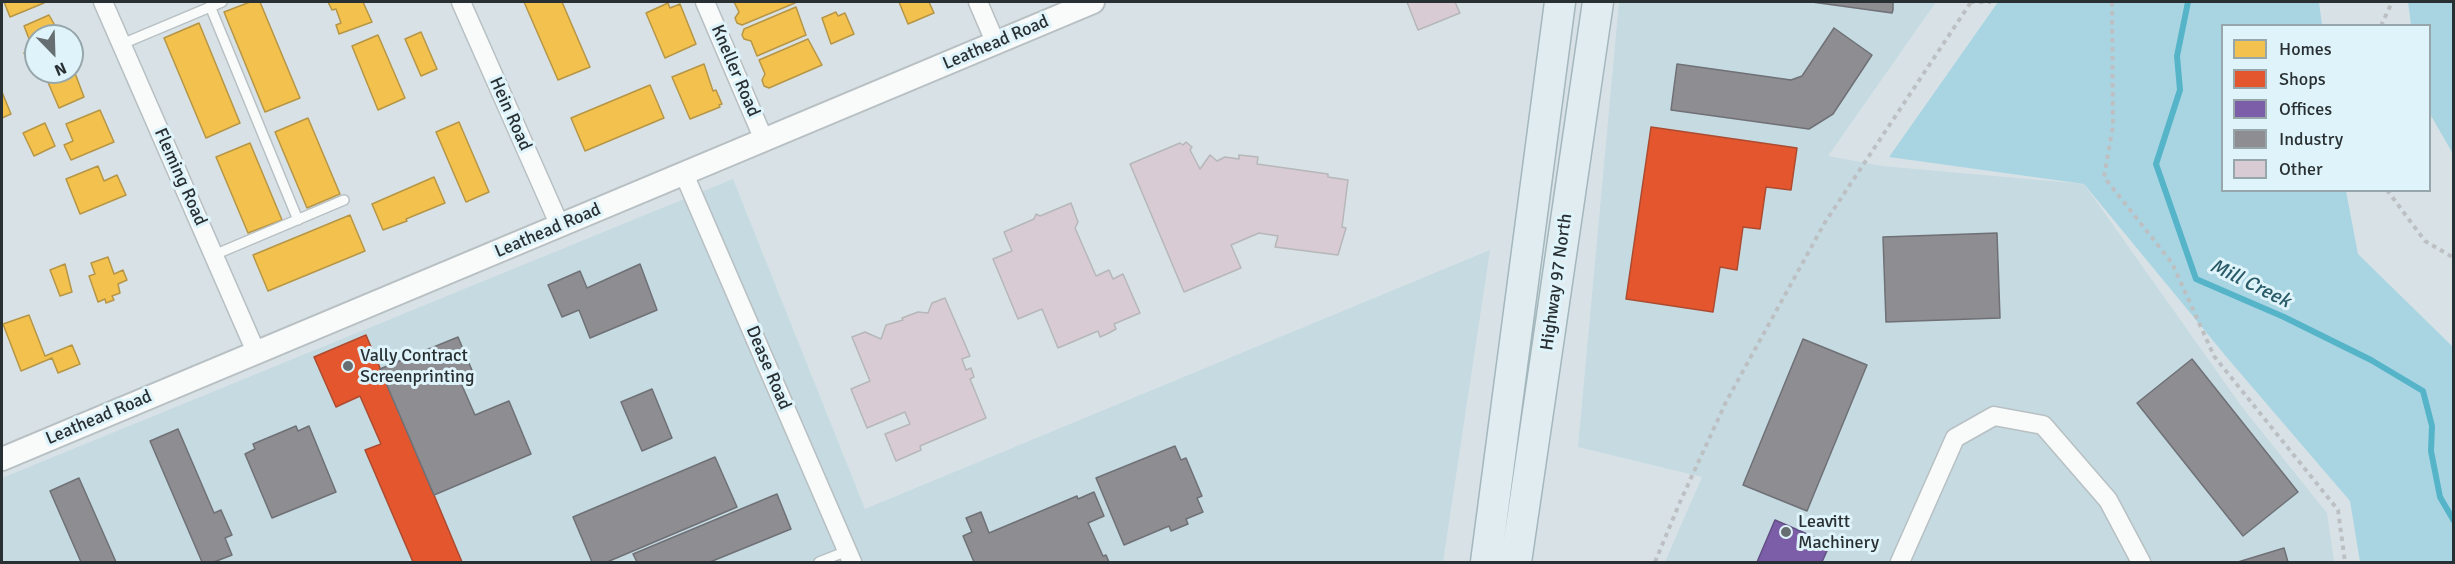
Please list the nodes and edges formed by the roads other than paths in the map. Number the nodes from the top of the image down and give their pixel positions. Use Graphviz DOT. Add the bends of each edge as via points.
graph roads {
  1 [pos="103,2"];
  2 [pos="222,2"];
  3 [pos="461,2"];
  4 [pos="705,2"];
  5 [pos="978,2"];
  6 [pos="1094,2"];
  7 [pos="1560,2"];
  8 [pos="1598,2"];
  9 [pos="210,6"];
  10 [pos="122,44"];
  11 [pos="996,44"];
  12 [pos="764,140"];
  13 [pos="684,174"];
  14 [pos="344,200"];
  15 [pos="298,220"];
  16 [pos="560,226"];
  17 [pos="214,255"];
  18 [pos="256,352"];
  19 [pos="2,459"];
  20 [pos="850,557"];
  21 [pos="819,562"];
  22 [pos="1486,562"];
  23 [pos="1516,562"];
  24 [pos="1900,562"];
  25 [pos="2141,562"];
  1 -- 10 [label="street, Fleming Road"];
  2 -- 9 [label="lane"];
  3 -- 16 [label="street, Hein Road"];
  4 -- 12 [label="street, Kneller Road"];
  5 -- 11 [label="street"];
  6 -- 11 [label="street, Leathead Road"];
  7 -- 22 [label="highway, Highway 97 North"];
  8 -- 23 [label="highway, Highway 97 North"];
  9 -- 10 [label="lane"];
  9 -- 15 [label="lane"];
  10 -- 17 [label="street, Fleming Road"];
  11 -- 12 [label="street, Leathead Road"];
  12 -- 13 [label="street, Leathead Road"];
  13 -- 16 [label="street, Leathead Road"];
  13 -- 20 [label="street, Dease Road"];
  14 -- 15 [label="lane"];
  15 -- 17 [label="lane"];
  16 -- 18 [label="street, Leathead Road"];
  17 -- 18 [label="street, Fleming Road"];
  18 -- 19 [label="street, Leathead Road"];
  20 -- 21 [label="lane"];
  24 -- 25 [label="street" via="1954,438 1994,416 2043,425 2108,500"];
}
